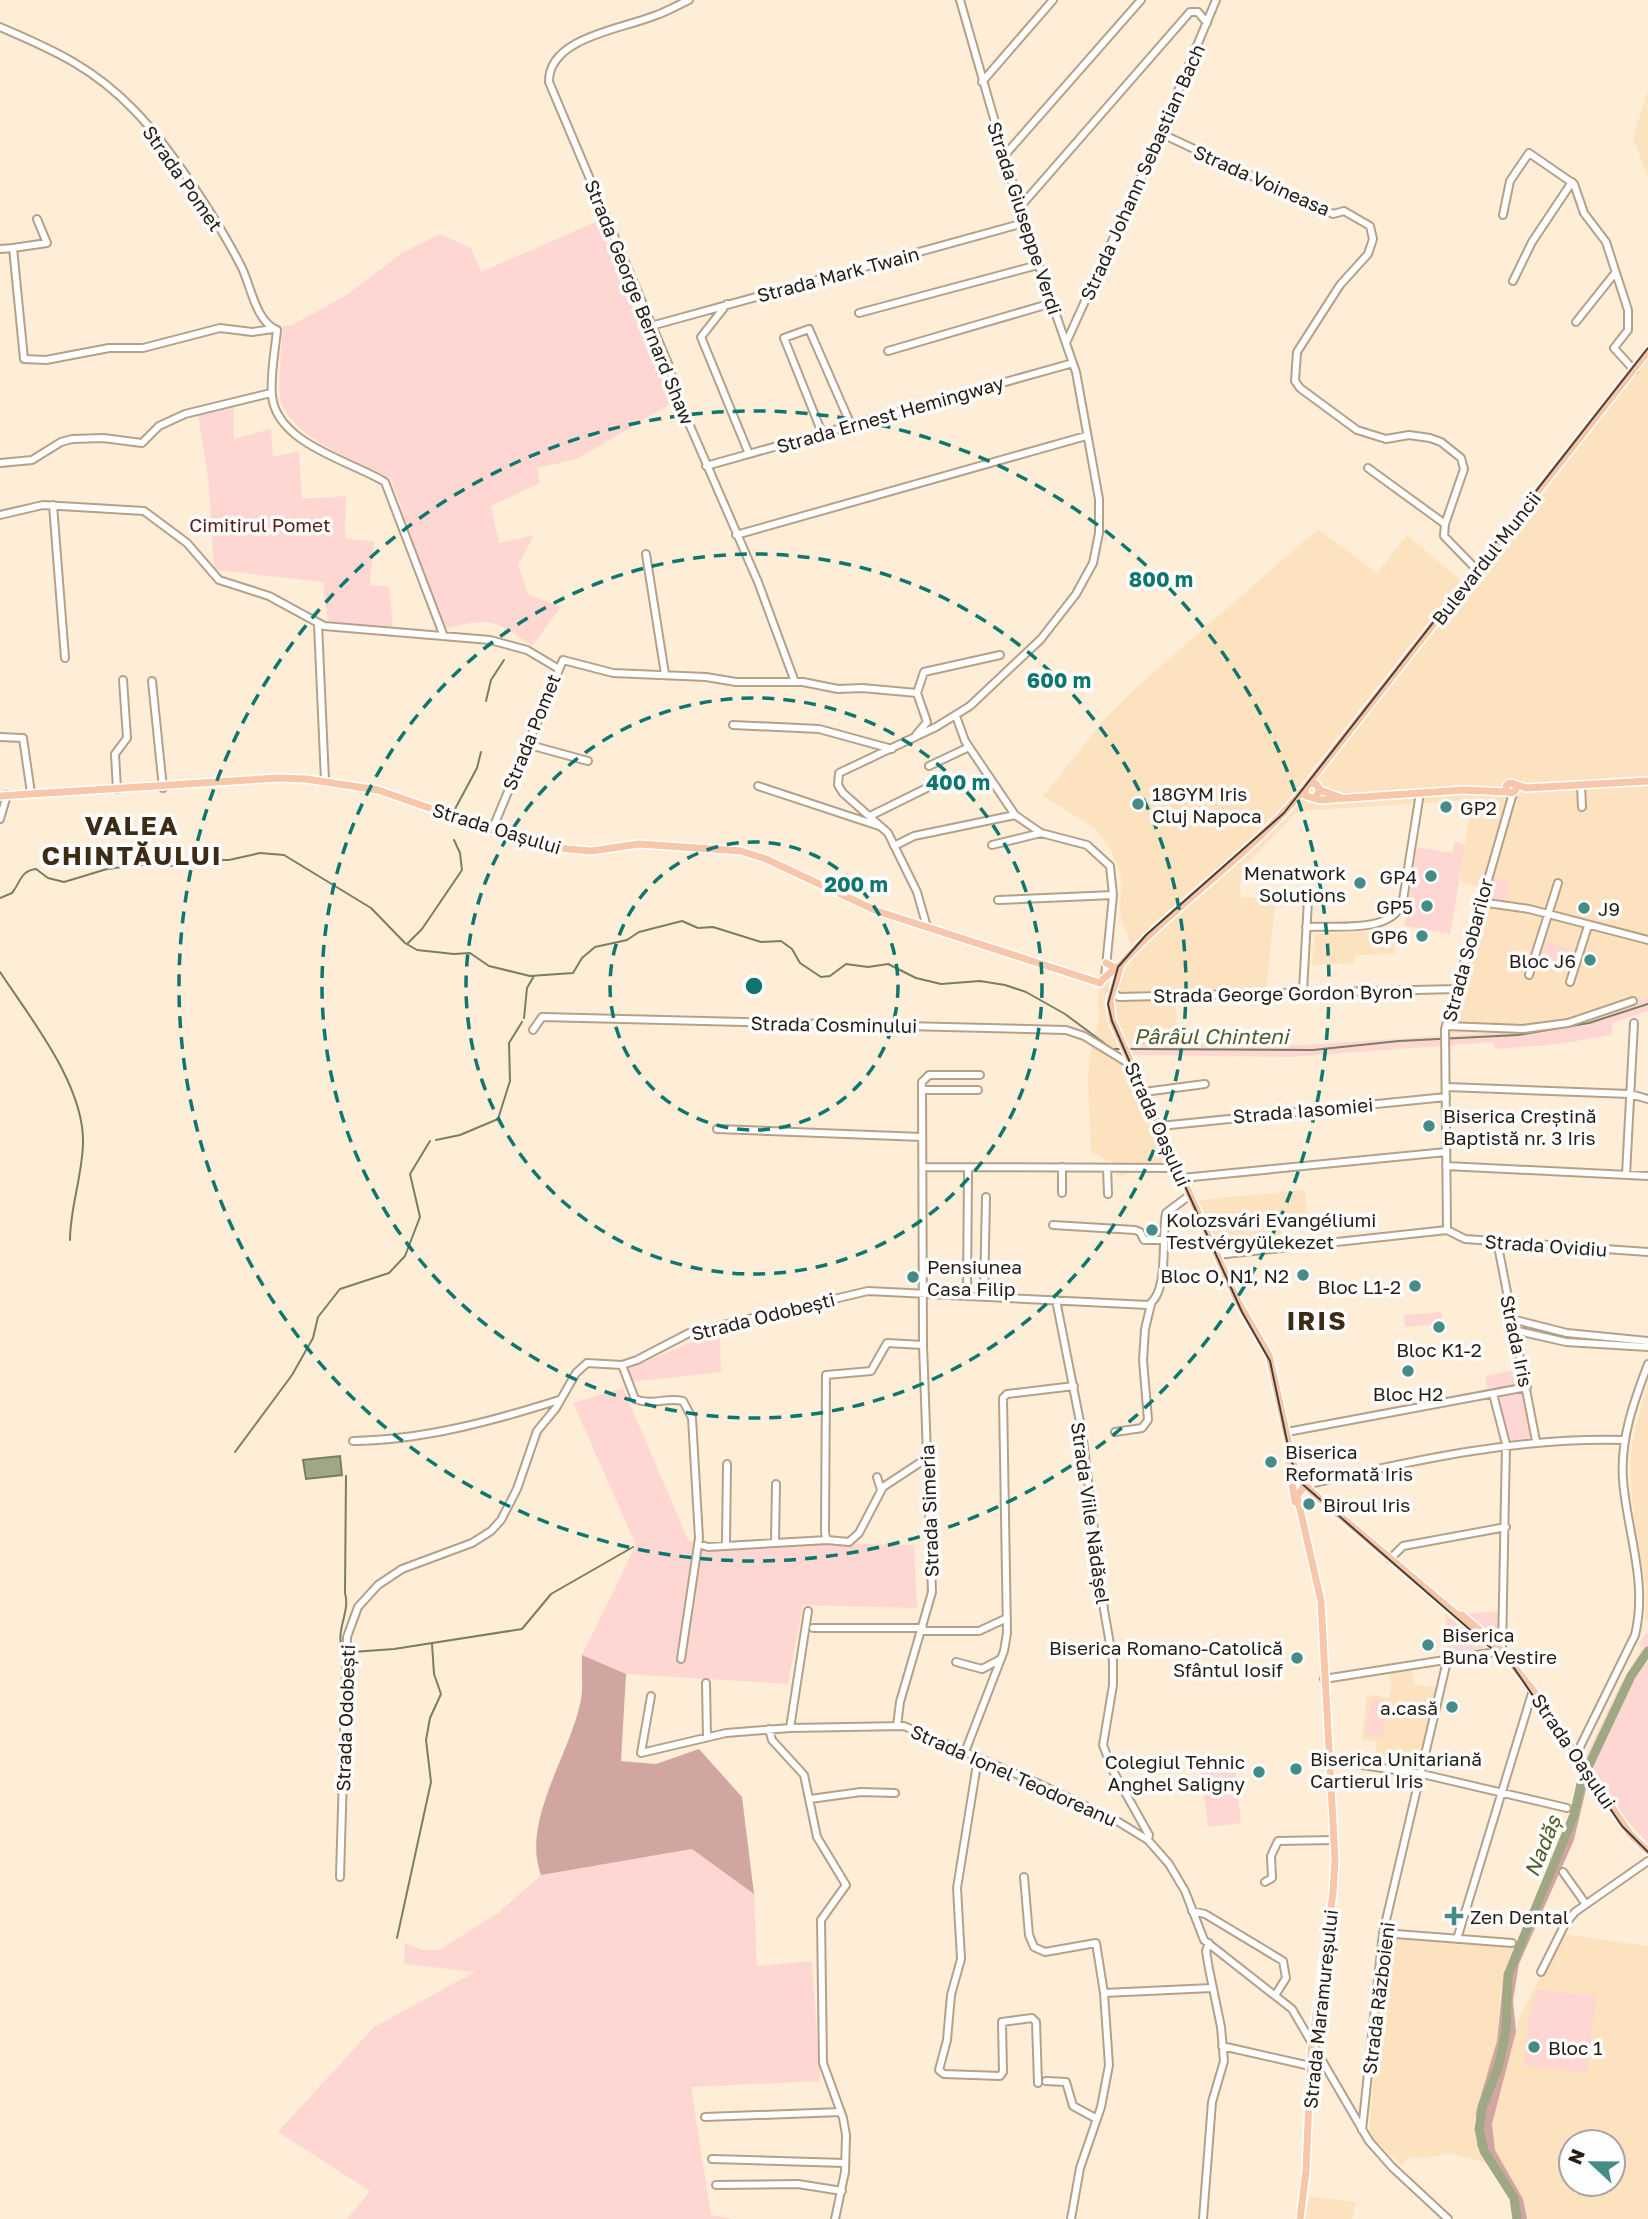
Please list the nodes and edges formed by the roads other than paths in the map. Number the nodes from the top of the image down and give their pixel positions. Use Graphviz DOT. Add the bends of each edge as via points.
graph roads {
  1 [pos="689,0"];
  2 [pos="960,0"];
  3 [pos="1053,0"];
  4 [pos="1141,0"];
  5 [pos="1216,0"];
  6 [pos="1207,23"];
  7 [pos="0,27"];
  8 [pos="982,82"];
  9 [pos="1160,133"];
  10 [pos="1004,156"];
  11 [pos="1572,181"];
  12 [pos="1020,207"];
  13 [pos="1503,215"];
  14 [pos="37,219"];
  15 [pos="1024,223"];
  16 [pos="13,248"];
  17 [pos="0,249"];
  18 [pos="1038,265"];
  19 [pos="1615,274"];
  20 [pos="1513,281"];
  21 [pos="1052,303"];
  22 [pos="727,304"];
  23 [pos="859,313"];
  24 [pos="1576,322"];
  25 [pos="651,326"];
  26 [pos="273,329"];
  27 [pos="1066,343"];
  28 [pos="888,351"];
  29 [pos="1648,351"];
  30 [pos="1073,363"];
  31 [pos="1634,370"];
  32 [pos="271,393"];
  33 [pos="851,425"];
  34 [pos="822,433"];
  35 [pos="1086,436"];
  36 [pos="749,454"];
  37 [pos="0,463"];
  38 [pos="706,466"];
  39 [pos="1368,468"];
  40 [pos="53,505"];
  41 [pos="0,516"];
  42 [pos="1445,524"];
  43 [pos="736,535"];
  44 [pos="646,554"];
  45 [pos="1477,570"];
  46 [pos="318,624"];
  47 [pos="443,634"];
  48 [pos="1000,655"];
  49 [pos="65,658"];
  50 [pos="559,668"];
  51 [pos="665,674"];
  52 [pos="122,680"];
  53 [pos="152,681"];
  54 [pos="795,682"];
  55 [pos="917,693"];
  56 [pos="956,716"];
  57 [pos="733,725"];
  58 [pos="915,736"];
  59 [pos="0,737"];
  60 [pos="526,744"];
  61 [pos="969,747"];
  62 [pos="892,749"];
  63 [pos="588,761"];
  64 [pos="1323,765"];
  65 [pos="929,766"];
  66 [pos="945,779"];
  67 [pos="325,781"];
  68 [pos="1648,781"];
  69 [pos="1581,785"];
  70 [pos="758,786"];
  71 [pos="1306,786"];
  72 [pos="163,788"];
  73 [pos="117,789"];
  74 [pos="1320,789"];
  75 [pos="1511,791"];
  76 [pos="31,793"];
  77 [pos="1420,793"];
  78 [pos="4,796"];
  79 [pos="1342,798"];
  80 [pos="1313,799"];
  81 [pos="1582,807"];
  82 [pos="1284,814"];
  83 [pos="1015,815"];
  84 [pos="870,816"];
  85 [pos="0,819"];
  86 [pos="881,826"];
  87 [pos="492,830"];
  88 [pos="1041,833"];
  89 [pos="992,845"];
  90 [pos="894,846"];
  91 [pos="1558,883"];
  92 [pos="1113,895"];
  93 [pos="998,900"];
  94 [pos="1308,900"];
  95 [pos="1480,902"];
  96 [pos="1548,914"];
  97 [pos="1306,926"];
  98 [pos="1588,926"];
  99 [pos="927,927"];
  100 [pos="1648,940"];
  101 [pos="1106,964"];
  102 [pos="1119,967"];
  103 [pos="1529,975"];
  104 [pos="1107,979"];
  105 [pos="1570,982"];
  106 [pos="1456,989"];
  107 [pos="1303,991"];
  108 [pos="1102,992"];
  109 [pos="1112,992"];
  110 [pos="1633,1001"];
  111 [pos="1110,1002"];
  112 [pos="1634,1024"];
  113 [pos="1445,1029"];
  114 [pos="533,1030"];
  115 [pos="1131,1063"];
  116 [pos="980,1075"];
  117 [pos="1205,1084"];
  118 [pos="1447,1087"];
  119 [pos="922,1090"];
  120 [pos="978,1090"];
  121 [pos="1144,1092"];
  122 [pos="1630,1094"];
  123 [pos="1446,1097"];
  124 [pos="1648,1099"];
  125 [pos="1160,1126"];
  126 [pos="717,1129"];
  127 [pos="922,1137"];
  128 [pos="1446,1152"];
  129 [pos="1446,1166"];
  130 [pos="923,1167"];
  131 [pos="968,1167"];
  132 [pos="1062,1167"];
  133 [pos="1107,1168"];
  134 [pos="1178,1168"];
  135 [pos="1626,1175"];
  136 [pos="1648,1176"];
  137 [pos="1182,1178"];
  138 [pos="1062,1193"];
  139 [pos="1108,1194"];
  140 [pos="1190,1195"];
  141 [pos="986,1197"];
  142 [pos="1053,1225"];
  143 [pos="1447,1230"];
  144 [pos="1163,1240"];
  145 [pos="1497,1241"];
  146 [pos="1648,1252"];
  147 [pos="1217,1255"];
  148 [pos="924,1292"];
  149 [pos="967,1294"];
  150 [pos="984,1296"];
  151 [pos="1056,1300"];
  152 [pos="1151,1304"];
  153 [pos="1513,1319"];
  154 [pos="1514,1330"];
  155 [pos="1648,1341"];
  156 [pos="923,1345"];
  157 [pos="1648,1347"];
  158 [pos="1648,1364"];
  159 [pos="622,1365"];
  160 [pos="1074,1386"];
  161 [pos="1527,1387"];
  162 [pos="1493,1394"];
  163 [pos="561,1400"];
  164 [pos="1115,1432"];
  165 [pos="1287,1432"];
  166 [pos="1624,1440"];
  167 [pos="353,1441"];
  168 [pos="1536,1441"];
  169 [pos="1506,1444"];
  170 [pos="1290,1450"];
  171 [pos="927,1458"];
  172 [pos="727,1464"];
  173 [pos="877,1477"];
  174 [pos="1302,1481"];
  175 [pos="776,1484"];
  176 [pos="1292,1488"];
  177 [pos="881,1489"];
  178 [pos="1298,1508"];
  179 [pos="1506,1527"];
  180 [pos="827,1540"];
  181 [pos="775,1542"];
  182 [pos="698,1544"];
  183 [pos="726,1544"];
  184 [pos="1390,1559"];
  185 [pos="808,1611"];
  186 [pos="1007,1618"];
  187 [pos="813,1628"];
  188 [pos="922,1630"];
  189 [pos="1501,1652"];
  190 [pos="681,1659"];
  191 [pos="1001,1659"];
  192 [pos="1447,1661"];
  193 [pos="956,1662"];
  194 [pos="1324,1679"];
  195 [pos="706,1684"];
  196 [pos="1533,1690"];
  197 [pos="652,1696"];
  198 [pos="897,1726"];
  199 [pos="790,1728"];
  200 [pos="769,1729"];
  201 [pos="707,1737"];
  202 [pos="965,1752"];
  203 [pos="1578,1757"];
  204 [pos="978,1758"];
  205 [pos="1329,1760"];
  206 [pos="1422,1774"];
  207 [pos="1502,1792"];
  208 [pos="895,1793"];
  209 [pos="810,1799"];
  210 [pos="1567,1808"];
  211 [pos="1148,1840"];
  212 [pos="1334,1840"];
  213 [pos="1648,1851"];
  214 [pos="1648,1861"];
  215 [pos="1563,1872"];
  216 [pos="340,1877"];
  217 [pos="1024,1877"];
  218 [pos="1265,1882"];
  219 [pos="1585,1903"];
  220 [pos="1192,1911"];
  221 [pos="1383,1933"];
  222 [pos="1457,1939"];
  223 [pos="1209,1943"];
  224 [pos="1512,1943"];
  225 [pos="1541,1972"];
  226 [pos="1212,1988"];
  227 [pos="1104,1993"];
  228 [pos="1276,1994"];
  229 [pos="1313,2045"];
  230 [pos="1223,2046"];
  231 [pos="1310,2066"];
  232 [pos="841,2112"];
  233 [pos="705,2117"];
  234 [pos="1097,2119"];
  235 [pos="1362,2131"];
  236 [pos="712,2159"];
  237 [pos="845,2163"];
  238 [pos="716,2185"];
  239 [pos="842,2191"];
  240 [pos="835,2219"];
  241 [pos="1071,2219"];
  242 [pos="1203,2219"];
  243 [pos="1300,2219"];
  244 [pos="1448,2219"];
  1 -- 25 [label="street, Strada George Bernard Shaw" via="594,34 559,55 549,69 549,82"];
  2 -- 8 [label="street, Strada Giuseppe Verdi"];
  3 -- 8 [label="street"];
  4 -- 10 [label="street"];
  5 -- 6 [label="street, Strada Johann Sebastian Bach"];
  6 -- 9 [label="street, Strada Johann Sebastian Bach"];
  6 -- 12 [label="street" via="1198,12 1190,12"];
  7 -- 26 [label="street, Strada Pomet" via="82,64 135,111 224,237"];
  8 -- 10 [label="street, Strada Giuseppe Verdi"];
  9 -- 27 [label="street, Strada Johann Sebastian Bach"];
  9 -- 42 [label="street, Strada Voineasa" via="1333,214 1344,211 1370,226 1373,239 1368,254 1340,285 1297,352 1296,381 1351,426 1378,437 1430,438 1461,458 1464,469"];
  10 -- 12 [label="street, Strada Giuseppe Verdi"];
  11 -- 13 [label="street" via="1535,154 1527,154 1510,181"];
  11 -- 19 [label="street" via="1584,214 1606,242"];
  11 -- 20 [label="street"];
  12 -- 15 [label="street, Strada Giuseppe Verdi"];
  14 -- 16 [label="street" via="47,243"];
  15 -- 18 [label="street, Strada Giuseppe Verdi"];
  15 -- 22 [label="street, Strada Mark Twain"];
  16 -- 17 [label="street"];
  16 -- 26 [label="street" via="24,359 143,348 219,328"];
  18 -- 21 [label="street, Strada Giuseppe Verdi"];
  18 -- 23 [label="street"];
  19 -- 24 [label="street"];
  19 -- 31 [label="street" via="1629,322 1614,348"];
  21 -- 27 [label="street, Strada Giuseppe Verdi"];
  21 -- 28 [label="street"];
  22 -- 25 [label="street, Strada Mark Twain"];
  22 -- 36 [label="street" via="701,337"];
  25 -- 38 [label="street, Strada George Bernard Shaw"];
  26 -- 32 [label="street, Strada Pomet"];
  27 -- 30 [label="street, Strada Giuseppe Verdi"];
  29 -- 31 [label="main road, Bulevardul Muncii"];
  30 -- 33 [label="street, Strada Ernest Hemingway"];
  30 -- 35 [label="street, Strada Giuseppe Verdi"];
  31 -- 45 [label="main road, Bulevardul Muncii"];
  32 -- 37 [label="street" via="185,414 159,426 142,443 72,439 32,460"];
  32 -- 47 [label="street" via="278,415 300,436 388,486"];
  33 -- 34 [label="street, Strada Ernest Hemingway"];
  33 -- 34 [label="street" via="809,329 784,338"];
  34 -- 36 [label="street, Strada Ernest Hemingway"];
  35 -- 43 [label="street"];
  35 -- 56 [label="street, Strada Giuseppe Verdi" via="1100,517 1096,553 1086,578 1041,639"];
  36 -- 38 [label="street, Strada Ernest Hemingway"];
  38 -- 43 [label="street, Strada George Bernard Shaw"];
  39 -- 42 [label="street"];
  40 -- 41 [label="street, Strada Pomet"];
  40 -- 46 [label="street, Strada Pomet" via="144,511 187,543 219,580 269,596"];
  40 -- 49 [label="street"];
  42 -- 45 [label="street" via="1449,544"];
  43 -- 54 [label="street, Strada George Bernard Shaw"];
  44 -- 51 [label="street"];
  45 -- 64 [label="main road, Bulevardul Muncii"];
  46 -- 47 [label="street, Strada Pomet"];
  46 -- 67 [label="street"];
  47 -- 50 [label="street, Strada Pomet" via="516,646"];
  48 -- 55 [label="street" via="924,672"];
  50 -- 51 [label="street" via="563,660 614,673"];
  50 -- 60 [label="street, Strada Pomet"];
  51 -- 54 [label="street" via="736,682"];
  52 -- 73 [label="street" via="127,737 115,752"];
  53 -- 72 [label="street"];
  54 -- 55 [label="street"];
  55 -- 58 [label="street" via="927,722"];
  56 -- 58 [label="street, Strada Giuseppe Verdi"];
  56 -- 61 [label="street"];
  57 -- 62 [label="street" via="819,729"];
  58 -- 62 [label="street, Strada Giuseppe Verdi"];
  59 -- 76 [label="street" via="23,738"];
  60 -- 63 [label="street"];
  60 -- 87 [label="street, Strada Pomet"];
  61 -- 65 [label="street"];
  61 -- 83 [label="street"];
  62 -- 84 [label="street, Strada Giuseppe Verdi" via="839,773 843,793"];
  64 -- 71 [label="main road, Bulevardul Muncii"];
  64 -- 74 [label="main road, Bulevardul Muncii"];
  66 -- 84 [label="street"];
  67 -- 72 [label="main road, Strada Oașului" via="279,778"];
  67 -- 87 [label="main road, Strada Oașului" via="387,793"];
  68 -- 69 [label="main road"];
  69 -- 75 [label="main road"];
  69 -- 81 [label="street"];
  70 -- 86 [label="street"];
  71 -- 74 [label="main road" via="1313,783"];
  71 -- 80 [label="main road" via="1306,796"];
  71 -- 82 [label="main road, Bulevardul Muncii"];
  72 -- 73 [label="main road, Strada Oașului"];
  73 -- 76 [label="main road, Strada Oașului"];
  74 -- 79 [label="main road"];
  74 -- 80 [label="main road, Bulevardul Muncii"];
  75 -- 77 [label="main road"];
  75 -- 95 [label="street, Strada Sobarilor"];
  76 -- 78 [label="main road, Strada Oașului"];
  77 -- 79 [label="main road"];
  77 -- 97 [label="street" via="1397,914 1383,922"];
  78 -- 85 [label="street"];
  79 -- 80 [label="main road"];
  80 -- 82 [label="main road, Bulevardul Muncii"];
  82 -- 102 [label="main road, Bulevardul Muncii" via="1169,915"];
  83 -- 88 [label="street"];
  83 -- 90 [label="street" via="914,836"];
  84 -- 86 [label="street"];
  86 -- 90 [label="street"];
  87 -- 99 [label="main road, Strada Oașului" via="577,851 639,845 740,851 877,911"];
  88 -- 89 [label="street"];
  88 -- 92 [label="street" via="1096,851 1110,866"];
  90 -- 99 [label="street" via="917,892"];
  91 -- 96 [label="street"];
  92 -- 93 [label="street"];
  92 -- 101 [label="street"];
  94 -- 97 [label="street"];
  95 -- 96 [label="street"];
  95 -- 106 [label="street, Strada Sobarilor"];
  96 -- 98 [label="street"];
  96 -- 103 [label="street"];
  97 -- 107 [label="street"];
  98 -- 100 [label="street"];
  98 -- 105 [label="street"];
  99 -- 104 [label="main road, Strada Oașului"];
  101 -- 102 [label="main road"];
  101 -- 104 [label="street"];
  102 -- 104 [label="main road, Bulevardul Muncii"];
  104 -- 108 [label="main road"];
  104 -- 109 [label="main road, Bulevardul Muncii"];
  106 -- 107 [label="street, Strada George Gordon Byron"];
  106 -- 113 [label="street, Strada Sobarilor"];
  107 -- 109 [label="street, Strada George Gordon Byron" via="1120,997"];
  108 -- 109 [label="main road"];
  108 -- 111 [label="main road, Strada Oașului"];
  109 -- 111 [label="main road, Strada Oașului"];
  110 -- 113 [label="street" via="1569,1023 1523,1029"];
  111 -- 115 [label="main road, Strada Oașului"];
  112 -- 122 [label="street"];
  113 -- 118 [label="street, Strada Sobarilor"];
  114 -- 115 [label="street, Strada Cosminului" via="542,1017 1066,1030"];
  115 -- 121 [label="main road, Strada Oașului"];
  116 -- 119 [label="street" via="929,1075 923,1079"];
  117 -- 121 [label="street"];
  118 -- 122 [label="street"];
  118 -- 123 [label="street, Strada Sobarilor"];
  119 -- 120 [label="street"];
  119 -- 127 [label="street, Strada Simeria"];
  121 -- 125 [label="main road, Strada Oașului"];
  122 -- 124 [label="street"];
  122 -- 135 [label="street"];
  123 -- 125 [label="street, Strada Iasomiei"];
  123 -- 128 [label="street, Strada Sobarilor"];
  125 -- 134 [label="main road, Strada Oașului"];
  126 -- 127 [label="street"];
  127 -- 130 [label="street, Strada Simeria"];
  128 -- 129 [label="street, Strada Sobarilor"];
  128 -- 137 [label="street"];
  129 -- 135 [label="street"];
  129 -- 143 [label="street, Strada Sobarilor"];
  130 -- 131 [label="street"];
  130 -- 148 [label="street, Strada Simeria"];
  131 -- 132 [label="street"];
  131 -- 149 [label="street"];
  132 -- 133 [label="street"];
  132 -- 138 [label="street"];
  133 -- 134 [label="street"];
  133 -- 139 [label="street"];
  134 -- 137 [label="main road, Strada Oașului"];
  135 -- 136 [label="street"];
  137 -- 140 [label="main road, Strada Oașului"];
  140 -- 144 [label="street" via="1167,1209"];
  140 -- 147 [label="main road, Strada Oașului"];
  141 -- 150 [label="street"];
  142 -- 144 [label="street" via="1135,1230 1144,1240"];
  143 -- 145 [label="street, Strada Ovidiu" via="1460,1238"];
  143 -- 147 [label="street"];
  144 -- 152 [label="street" via="1161,1282"];
  145 -- 146 [label="street, Strada Ovidiu"];
  145 -- 153 [label="street, Strada Iris"];
  147 -- 165 [label="main road, Strada Oașului" via="1269,1355"];
  148 -- 149 [label="street, Strada Odobești"];
  148 -- 156 [label="street, Strada Simeria"];
  148 -- 159 [label="street, Strada Odobești" via="868,1291 752,1317 689,1333"];
  149 -- 150 [label="street, Strada Odobești"];
  150 -- 151 [label="street, Strada Odobești"];
  151 -- 152 [label="street, Strada Odobești"];
  151 -- 160 [label="street, Strada Viile Nădășel"];
  152 -- 164 [label="street" via="1143,1360 1148,1420 1142,1428"];
  153 -- 154 [label="street, Strada Iris"];
  153 -- 155 [label="street" via="1567,1333"];
  154 -- 157 [label="street" via="1566,1342"];
  154 -- 161 [label="street, Strada Iris"];
  156 -- 171 [label="street, Strada Simeria"];
  156 -- 180 [label="street" via="887,1343 871,1371 826,1375"];
  158 -- 166 [label="street"];
  159 -- 163 [label="street, Strada Odobești" via="587,1363"];
  159 -- 182 [label="street" via="635,1399 646,1404 673,1399 690,1409"];
  160 -- 186 [label="street" via="1003,1398"];
  160 -- 211 [label="street, Strada Viile Nădășel" via="1113,1661 1103,1745"];
  161 -- 162 [label="street"];
  161 -- 168 [label="street, Strada Iris"];
  162 -- 165 [label="street"];
  162 -- 169 [label="street, Strada Iris"];
  163 -- 167 [label="street" via="443,1432"];
  163 -- 216 [label="street, Strada Odobești" via="537,1431 517,1489 495,1527 387,1578 369,1592 351,1622"];
  165 -- 170 [label="main road, Strada Oașului"];
  166 -- 168 [label="street"];
  166 -- 203 [label="street" via="1623,1478 1642,1585 1641,1613"];
  168 -- 169 [label="street"];
  169 -- 174 [label="street"];
  169 -- 179 [label="street, Strada Iris"];
  170 -- 174 [label="main road, Strada Oașului"];
  170 -- 176 [label="main road, Strada Maramureșului"];
  171 -- 177 [label="street"];
  171 -- 188 [label="street, Strada Simeria" via="932,1592"];
  172 -- 183 [label="street"];
  173 -- 177 [label="street"];
  174 -- 176 [label="main road"];
  174 -- 178 [label="main road"];
  174 -- 184 [label="main road, Strada Oașului"];
  175 -- 181 [label="street"];
  176 -- 178 [label="main road, Strada Maramureșului"];
  177 -- 180 [label="street" via="853,1540"];
  178 -- 194 [label="main road, Strada Maramureșului" via="1320,1591"];
  179 -- 184 [label="street" via="1403,1546"];
  179 -- 189 [label="street, Strada Iris"];
  180 -- 181 [label="street"];
  181 -- 183 [label="street"];
  182 -- 183 [label="street"];
  182 -- 190 [label="street"];
  184 -- 189 [label="main road, Strada Oașului"];
  185 -- 199 [label="street"];
  186 -- 188 [label="street" via="979,1631"];
  186 -- 191 [label="street"];
  187 -- 188 [label="street"];
  188 -- 198 [label="street, Strada Simeria"];
  189 -- 192 [label="street"];
  189 -- 196 [label="main road, Strada Oașului"];
  191 -- 193 [label="street" via="982,1669"];
  191 -- 202 [label="street"];
  192 -- 194 [label="street"];
  192 -- 206 [label="street, Strada Războieni"];
  194 -- 205 [label="main road, Strada Maramureșului"];
  195 -- 201 [label="street"];
  196 -- 203 [label="main road, Strada Oașului"];
  196 -- 207 [label="street"];
  197 -- 201 [label="street, Strada Ionel Teodoreanu" via="641,1753"];
  198 -- 199 [label="street, Strada Ionel Teodoreanu"];
  198 -- 202 [label="street, Strada Ionel Teodoreanu"];
  199 -- 200 [label="street, Strada Ionel Teodoreanu"];
  200 -- 201 [label="street, Strada Ionel Teodoreanu"];
  200 -- 209 [label="street" via="772,1740 804,1775"];
  202 -- 204 [label="street, Strada Ionel Teodoreanu"];
  203 -- 213 [label="main road, Strada Oașului" via="1630,1834"];
  204 -- 211 [label="street, Strada Ionel Teodoreanu" via="1095,1809"];
  204 -- 234 [label="street" via="957,1888 961,1959 939,2070 1000,2076 1002,2022 1032,2018 1042,2082 1066,2082 1073,2106"];
  205 -- 206 [label="street"];
  205 -- 212 [label="main road, Strada Maramureșului"];
  206 -- 207 [label="street"];
  206 -- 221 [label="street, Strada Războieni"];
  207 -- 210 [label="street"];
  207 -- 222 [label="street"];
  208 -- 209 [label="street" via="861,1791"];
  209 -- 232 [label="street" via="821,1848 846,1885 821,1920 822,2063"];
  211 -- 220 [label="street, Strada Viile Nădășel" via="1179,1879"];
  212 -- 218 [label="street" via="1278,1841 1271,1856 1272,1878"];
  212 -- 229 [label="main road, Strada Maramureșului" via="1333,1893"];
  214 -- 219 [label="street"];
  215 -- 219 [label="street"];
  217 -- 227 [label="street" via="1034,1947 1045,1952 1096,1943"];
  219 -- 225 [label="street" via="1565,1924"];
  220 -- 223 [label="street, Strada Viile Nădășel" via="1201,1936"];
  220 -- 228 [label="street" via="1205,1914 1283,1961 1286,1978"];
  221 -- 222 [label="street"];
  221 -- 235 [label="street, Strada Războieni"];
  222 -- 224 [label="street"];
  223 -- 226 [label="street" via="1206,1951"];
  223 -- 228 [label="street"];
  226 -- 227 [label="street"];
  226 -- 230 [label="street"];
  227 -- 234 [label="street" via="1109,2065"];
  228 -- 229 [label="street" via="1292,2009"];
  229 -- 231 [label="main road, Strada Maramureșului"];
  229 -- 235 [label="street"];
  230 -- 231 [label="street"];
  230 -- 242 [label="street" via="1223,2068 1212,2102"];
  231 -- 243 [label="main road, Strada Maramureșului"];
  232 -- 233 [label="street"];
  232 -- 237 [label="street"];
  234 -- 241 [label="street" via="1080,2168"];
  235 -- 244 [label="street" via="1392,2167"];
  236 -- 237 [label="street"];
  237 -- 239 [label="street"];
  238 -- 239 [label="street" via="798,2184"];
  239 -- 240 [label="street"];
}
